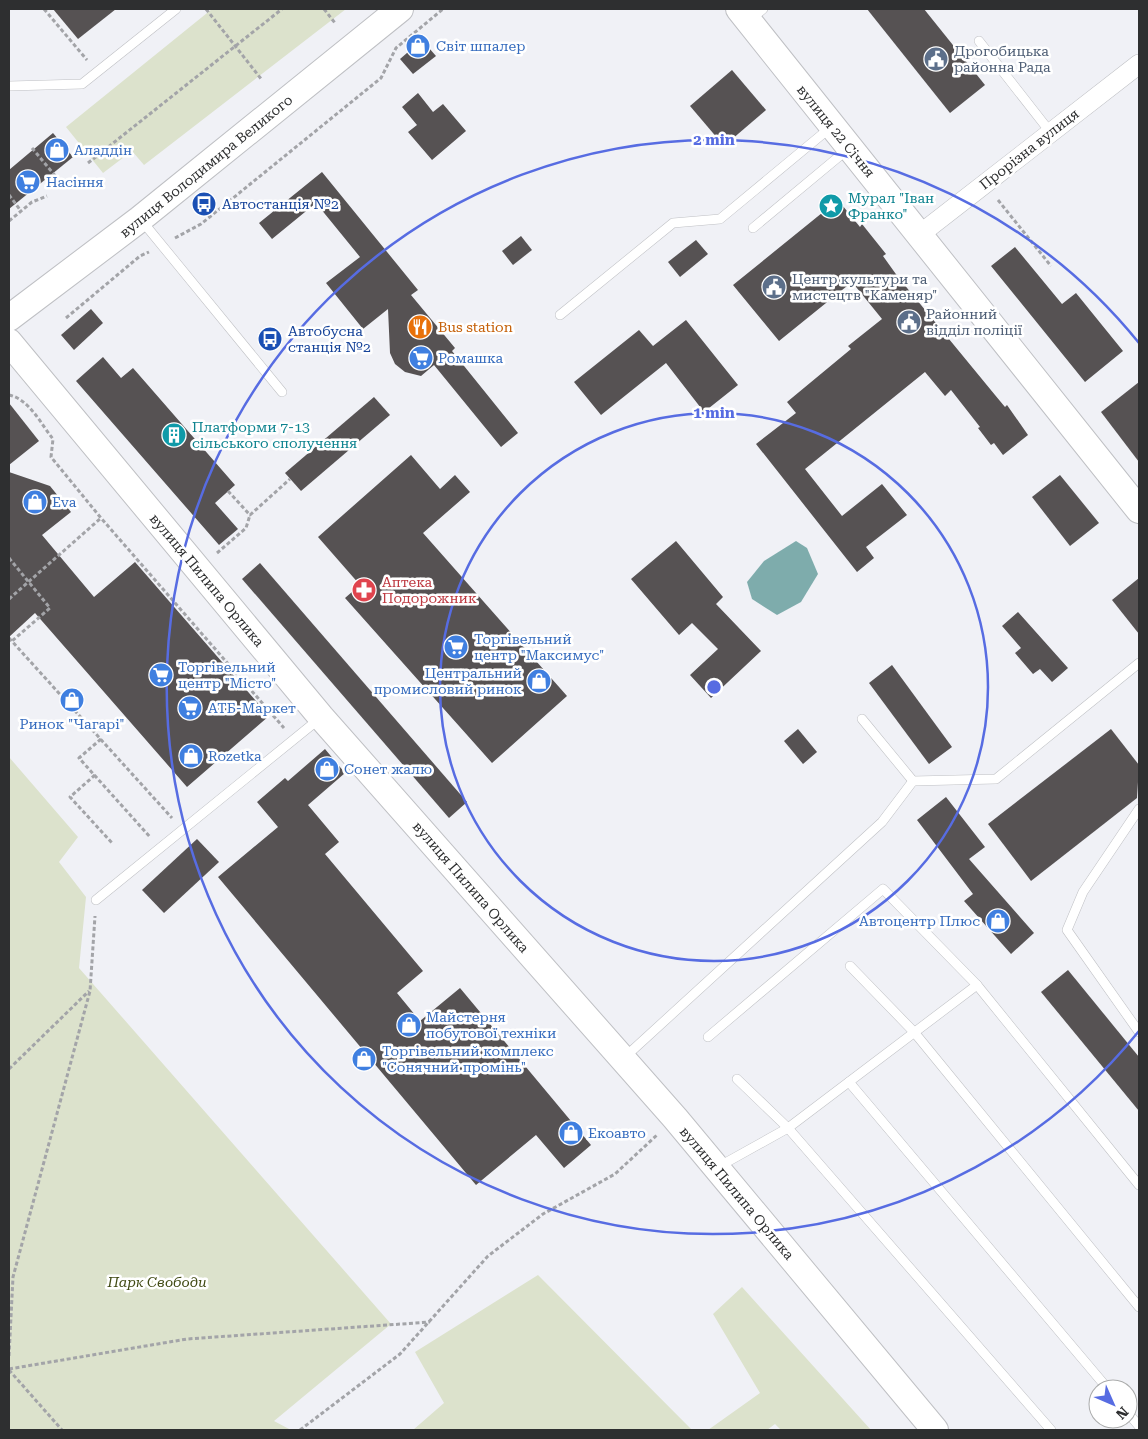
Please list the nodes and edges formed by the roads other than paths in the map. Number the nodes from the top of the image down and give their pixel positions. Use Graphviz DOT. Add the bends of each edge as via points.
graph roads {
  1 [pos="176,9"];
  2 [pos="400,9"];
  3 [pos="750,13"];
  4 [pos="979,41"];
  5 [pos="1139,64"];
  6 [pos="9,86"];
  7 [pos="832,126"];
  8 [pos="1050,133"];
  9 [pos="850,148"];
  10 [pos="140,219"];
  11 [pos="753,228"];
  12 [pos="919,235"];
  13 [pos="560,314"];
  14 [pos="9,318"];
  15 [pos="9,342"];
  16 [pos="282,392"];
  17 [pos="1139,510"];
  18 [pos="1139,663"];
  19 [pos="321,717"];
  20 [pos="862,719"];
  21 [pos="913,781"];
  22 [pos="1139,809"];
  23 [pos="96,900"];
  24 [pos="850,966"];
  25 [pos="977,985"];
  26 [pos="914,1032"];
  27 [pos="1139,1032"];
  28 [pos="708,1037"];
  29 [pos="623,1060"];
  30 [pos="737,1079"];
  31 [pos="849,1082"];
  32 [pos="788,1128"];
  33 [pos="715,1168"];
  34 [pos="1139,1184"];
  35 [pos="1139,1306"];
  36 [pos="1100,1379"];
  37 [pos="935,1430"];
  38 [pos="1051,1430"];
  1 -- 6 [label="lane" via="82,84"];
  2 -- 10 [label="main road, вулиця Володимира Великого"];
  3 -- 7 [label="main road, вулиця 22 Січня"];
  4 -- 8 [label="lane"];
  5 -- 8 [label="street, Прорізна вулиця"];
  7 -- 9 [label="main road, вулиця 22 Січня"];
  7 -- 13 [label="lane" via="720,219 673,223"];
  8 -- 12 [label="street, Прорізна вулиця"];
  9 -- 11 [label="lane"];
  9 -- 12 [label="main road, вулиця 22 Січня"];
  10 -- 14 [label="main road, вулиця Володимира Великого"];
  10 -- 16 [label="lane"];
  12 -- 17 [label="main road, вулиця 22 Січня"];
  15 -- 19 [label="main road, вулиця Пилипа Орлика"];
  18 -- 21 [label="lane" via="996,779"];
  19 -- 23 [label="lane"];
  19 -- 29 [label="main road, вулиця Пилипа Орлика"];
  20 -- 21 [label="lane"];
  21 -- 29 [label="lane" via="882,822"];
  22 -- 27 [label="lane" via="1083,892 1067,930"];
  24 -- 26 [label="lane"];
  25 -- 26 [label="lane"];
  25 -- 28 [label="lane" via="884,889"];
  25 -- 34 [label="lane"];
  26 -- 31 [label="lane"];
  26 -- 35 [label="lane"];
  29 -- 33 [label="main road, вулиця Пилипа Орлика"];
  30 -- 32 [label="lane"];
  31 -- 32 [label="lane"];
  31 -- 36 [label="lane"];
  32 -- 33 [label="lane"];
  32 -- 38 [label="lane"];
  33 -- 37 [label="main road, вулиця Пилипа Орлика"];
}
